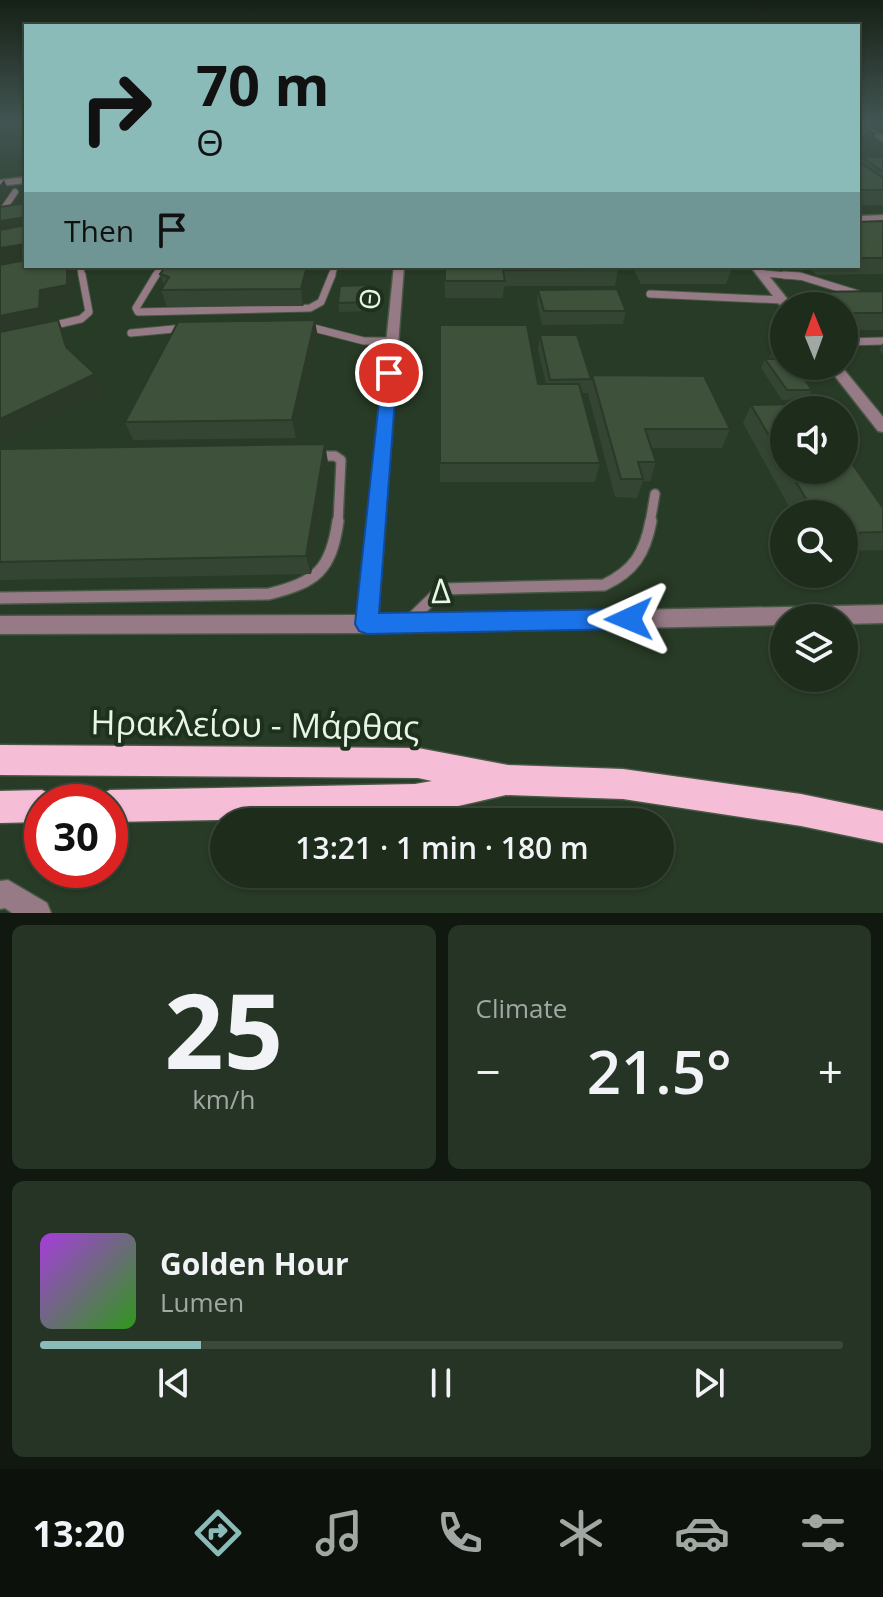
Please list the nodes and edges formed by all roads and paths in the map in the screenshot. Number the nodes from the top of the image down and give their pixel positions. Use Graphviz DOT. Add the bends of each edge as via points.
graph roads {
  1 [pos="24,180"];
  2 [pos="0,183"];
  3 [pos="15,192"];
  4 [pos="0,214"];
  5 [pos="883,218"];
  6 [pos="860,219"];
  7 [pos="80,268"];
  8 [pos="160,268"];
  9 [pos="334,268"];
  10 [pos="399,268"];
  11 [pos="758,270"];
  12 [pos="775,292"];
  13 [pos="650,294"];
  14 [pos="865,296"];
  15 [pos="770,302"];
  16 [pos="297,326"];
  17 [pos="41,328"];
  18 [pos="187,328"];
  19 [pos="131,333"];
  20 [pos="392,341"];
  21 [pos="883,341"];
  22 [pos="858,342"];
  23 [pos="845,380"];
  24 [pos="883,427"];
  25 [pos="311,456"];
  26 [pos="655,494"];
  27 [pos="0,598"];
  28 [pos="883,614"];
  29 [pos="407,623"];
  30 [pos="367,624"];
  31 [pos="0,625"];
  32 [pos="0,760"];
  33 [pos="508,780"];
  34 [pos="24,806"];
  35 [pos="128,806"];
  36 [pos="0,807"];
  37 [pos="883,827"];
  38 [pos="0,895"];
  39 [pos="37,913"];
  1 -- 2 [label="street"];
  3 -- 4 [label="lane"];
  5 -- 6 [label="street"];
  7 -- 17 [label="lane" via="89,312 81,319"];
  8 -- 9 [label="lane" via="138,312 310,308 321,302"];
  10 -- 20 [label="street, Θ"];
  11 -- 12 [label="street"];
  11 -- 14 [label="lane" via="800,276"];
  13 -- 15 [label="lane"];
  16 -- 20 [label="lane" via="312,325 364,341"];
  18 -- 19 [label="lane"];
  20 -- 30 [label="street, Θ"];
  21 -- 22 [label="lane"];
  23 -- 24 [label="street"];
  25 -- 27 [label="lane" via="341,460 334,540 321,570 298,586 269,594"];
  26 -- 29 [label="lane" via="644,552 626,577 604,585 442,589"];
  28 -- 29 [label="street, Δ"];
  29 -- 30 [label="street, Δ"];
  30 -- 31 [label="street, Δ"];
  32 -- 33 [label="main road, Ηρακλείου - Μάρθας" via="418,763"];
  33 -- 35 [label="main road, Ηρακλείου - Μάρθας" via="415,800"];
  33 -- 37 [label="main road, Ηρακλείου - Μάρθας" via="623,784"];
  34 -- 36 [label="main road"];
  38 -- 39 [label="street" via="8,894"];
}
